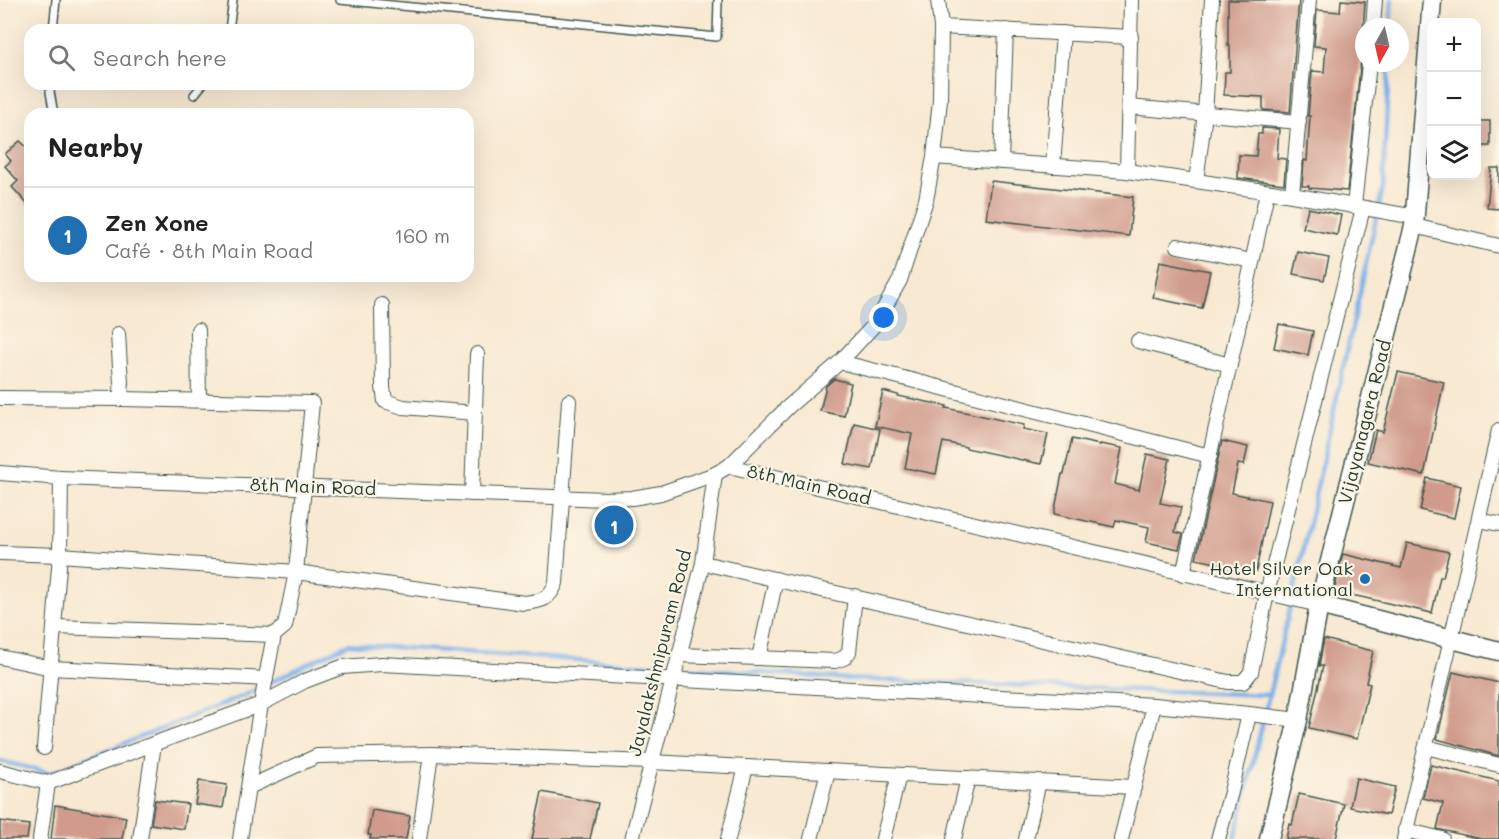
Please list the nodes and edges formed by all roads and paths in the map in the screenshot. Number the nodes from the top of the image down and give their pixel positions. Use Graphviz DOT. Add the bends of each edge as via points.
graph roads {
  1 [pos="56,0"];
  2 [pos="233,0"];
  3 [pos="340,0"];
  4 [pos="718,0"];
  5 [pos="938,0"];
  6 [pos="1131,0"];
  7 [pos="1212,0"];
  8 [pos="1309,0"];
  9 [pos="1375,0"];
  10 [pos="1432,0"];
  11 [pos="1373,18"];
  12 [pos="54,24"];
  13 [pos="230,24"];
  14 [pos="941,27"];
  15 [pos="1006,30"];
  16 [pos="1063,33"];
  17 [pos="1131,37"];
  18 [pos="1368,72"];
  19 [pos="50,90"];
  20 [pos="199,90"];
  21 [pos="194,95"];
  22 [pos="1129,107"];
  23 [pos="53,108"];
  24 [pos="1205,114"];
  25 [pos="1299,122"];
  26 [pos="934,157"];
  27 [pos="1001,162"];
  28 [pos="1053,166"];
  29 [pos="1127,171"];
  30 [pos="1196,181"];
  31 [pos="1267,192"];
  32 [pos="1292,195"];
  33 [pos="1358,207"];
  34 [pos="1414,221"];
  35 [pos="1178,246"];
  36 [pos="1499,246"];
  37 [pos="1252,261"];
  38 [pos="382,305"];
  39 [pos="198,330"];
  40 [pos="118,334"];
  41 [pos="1138,341"];
  42 [pos="477,354"];
  43 [pos="840,362"];
  44 [pos="1230,365"];
  45 [pos="0,398"];
  46 [pos="122,399"];
  47 [pos="199,400"];
  48 [pos="569,401"];
  49 [pos="475,413"];
  50 [pos="1499,430"];
  51 [pos="1210,456"];
  52 [pos="729,466"];
  53 [pos="0,473"];
  54 [pos="715,474"];
  55 [pos="61,478"];
  56 [pos="305,486"];
  57 [pos="472,494"];
  58 [pos="561,497"];
  59 [pos="1479,520"];
  60 [pos="1499,524"];
  61 [pos="0,553"];
  62 [pos="60,555"];
  63 [pos="703,563"];
  64 [pos="296,572"];
  65 [pos="1183,573"];
  66 [pos="776,579"];
  67 [pos="1267,593"];
  68 [pos="855,596"];
  69 [pos="1319,605"];
  70 [pos="55,627"];
  71 [pos="274,635"];
  72 [pos="1451,639"];
  73 [pos="1499,651"];
  74 [pos="679,655"];
  75 [pos="0,657"];
  76 [pos="759,658"];
  77 [pos="51,668"];
  78 [pos="266,679"];
  79 [pos="673,680"];
  80 [pos="261,704"];
  81 [pos="1154,705"];
  82 [pos="1249,714"];
  83 [pos="1298,720"];
  84 [pos="154,744"];
  85 [pos="1426,747"];
  86 [pos="44,748"];
  87 [pos="431,754"];
  88 [pos="651,762"];
  89 [pos="1499,765"];
  90 [pos="746,767"];
  91 [pos="0,771"];
  92 [pos="828,771"];
  93 [pos="899,775"];
  94 [pos="968,778"];
  95 [pos="1039,781"];
  96 [pos="48,783"];
  97 [pos="1134,787"];
  98 [pos="249,788"];
  99 [pos="1405,835"];
  100 [pos="40,839"];
  101 [pos="140,839"];
  102 [pos="240,839"];
  103 [pos="419,839"];
  104 [pos="632,839"];
  105 [pos="728,839"];
  106 [pos="811,839"];
  107 [pos="883,839"];
  108 [pos="954,839"];
  109 [pos="1026,839"];
  110 [pos="1121,839"];
  111 [pos="1218,839"];
  112 [pos="1269,839"];
  113 [pos="1442,839"];
  1 -- 12 [label="lane"];
  2 -- 13 [label="lane"];
  3 -- 4 [label="lane" via="717,37"];
  5 -- 14 [label="street"];
  6 -- 17 [label="street"];
  7 -- 24 [label="street"];
  8 -- 25 [label="street"];
  9 -- 11 [label="street"];
  10 -- 34 [label="street, Vijayanagara Road"];
  14 -- 15 [label="street"];
  14 -- 26 [label="street"];
  15 -- 16 [label="street"];
  15 -- 27 [label="street"];
  16 -- 17 [label="street"];
  16 -- 28 [label="street"];
  17 -- 22 [label="street"];
  18 -- 33 [label="street"];
  19 -- 23 [label="lane"];
  20 -- 21 [label="lane"];
  22 -- 24 [label="street"];
  22 -- 29 [label="street"];
  24 -- 25 [label="street"];
  24 -- 30 [label="street"];
  25 -- 32 [label="street"];
  26 -- 27 [label="street"];
  26 -- 43 [label="street" via="926,200 900,280 876,323"];
  27 -- 28 [label="street"];
  28 -- 29 [label="street"];
  29 -- 30 [label="street"];
  30 -- 31 [label="street"];
  31 -- 32 [label="street"];
  31 -- 37 [label="street"];
  32 -- 33 [label="street"];
  33 -- 34 [label="street"];
  33 -- 67 [label="street"];
  34 -- 36 [label="street"];
  34 -- 69 [label="street, Vijayanagara Road"];
  35 -- 37 [label="street"];
  37 -- 44 [label="street"];
  38 -- 49 [label="street" via="385,401 403,407"];
  39 -- 47 [label="street"];
  40 -- 46 [label="street"];
  41 -- 44 [label="street"];
  42 -- 49 [label="street"];
  43 -- 51 [label="street"];
  43 -- 52 [label="street"];
  44 -- 51 [label="street"];
  45 -- 46 [label="street"];
  46 -- 47 [label="street"];
  47 -- 56 [label="street" via="312,402"];
  48 -- 58 [label="street"];
  49 -- 57 [label="street"];
  50 -- 59 [label="street"];
  51 -- 65 [label="street"];
  52 -- 54 [label="street, 8th Main Road"];
  52 -- 65 [label="street, 8th Main Road"];
  53 -- 55 [label="street, 8th Main Road"];
  54 -- 58 [label="street, 8th Main Road" via="661,493 632,498"];
  54 -- 63 [label="street, Jayalakshmipuram Road"];
  55 -- 56 [label="street, 8th Main Road"];
  55 -- 62 [label="street"];
  56 -- 57 [label="street, 8th Main Road"];
  56 -- 64 [label="street"];
  57 -- 58 [label="street, 8th Main Road"];
  58 -- 64 [label="street" via="556,583 552,593 541,601 524,603"];
  59 -- 60 [label="street"];
  59 -- 72 [label="street"];
  61 -- 62 [label="street"];
  62 -- 64 [label="street"];
  62 -- 70 [label="street"];
  63 -- 66 [label="street"];
  63 -- 74 [label="street, Jayalakshmipuram Road"];
  64 -- 71 [label="street" via="285,626"];
  65 -- 67 [label="street, 8th Main Road"];
  66 -- 68 [label="street"];
  66 -- 76 [label="street"];
  67 -- 68 [label="street" via="1251,672 1243,682 1228,682"];
  67 -- 69 [label="street, 8th Main Road"];
  68 -- 76 [label="street" via="849,652 844,657 835,661"];
  69 -- 72 [label="street, 8th Main Road"];
  69 -- 83 [label="street, Vijayanagara Road"];
  70 -- 71 [label="street"];
  70 -- 77 [label="street"];
  71 -- 78 [label="street"];
  72 -- 73 [label="street, 8th Main Road"];
  72 -- 85 [label="street"];
  74 -- 76 [label="street"];
  74 -- 79 [label="street, Jayalakshmipuram Road"];
  75 -- 77 [label="street"];
  77 -- 78 [label="street"];
  77 -- 86 [label="street"];
  78 -- 80 [label="street"];
  79 -- 80 [label="street" via="382,664 342,667"];
  79 -- 81 [label="street"];
  79 -- 88 [label="street, Jayalakshmipuram Road"];
  80 -- 84 [label="street"];
  80 -- 98 [label="street"];
  81 -- 82 [label="street"];
  81 -- 97 [label="street"];
  82 -- 83 [label="street"];
  82 -- 111 [label="street"];
  83 -- 112 [label="street, Vijayanagara Road"];
  84 -- 96 [label="street"];
  84 -- 101 [label="street"];
  85 -- 89 [label="street"];
  85 -- 99 [label="street"];
  87 -- 88 [label="street"];
  87 -- 98 [label="street" via="317,756"];
  87 -- 103 [label="street"];
  88 -- 90 [label="street"];
  88 -- 104 [label="street, Jayalakshmipuram Road"];
  90 -- 92 [label="street"];
  90 -- 105 [label="street"];
  91 -- 96 [label="street"];
  92 -- 93 [label="street"];
  92 -- 106 [label="street"];
  93 -- 94 [label="street"];
  93 -- 107 [label="street"];
  94 -- 95 [label="street"];
  94 -- 108 [label="street"];
  95 -- 97 [label="street"];
  95 -- 109 [label="street"];
  96 -- 100 [label="street"];
  97 -- 110 [label="street"];
  98 -- 102 [label="street"];
  99 -- 113 [label="street"];
}
